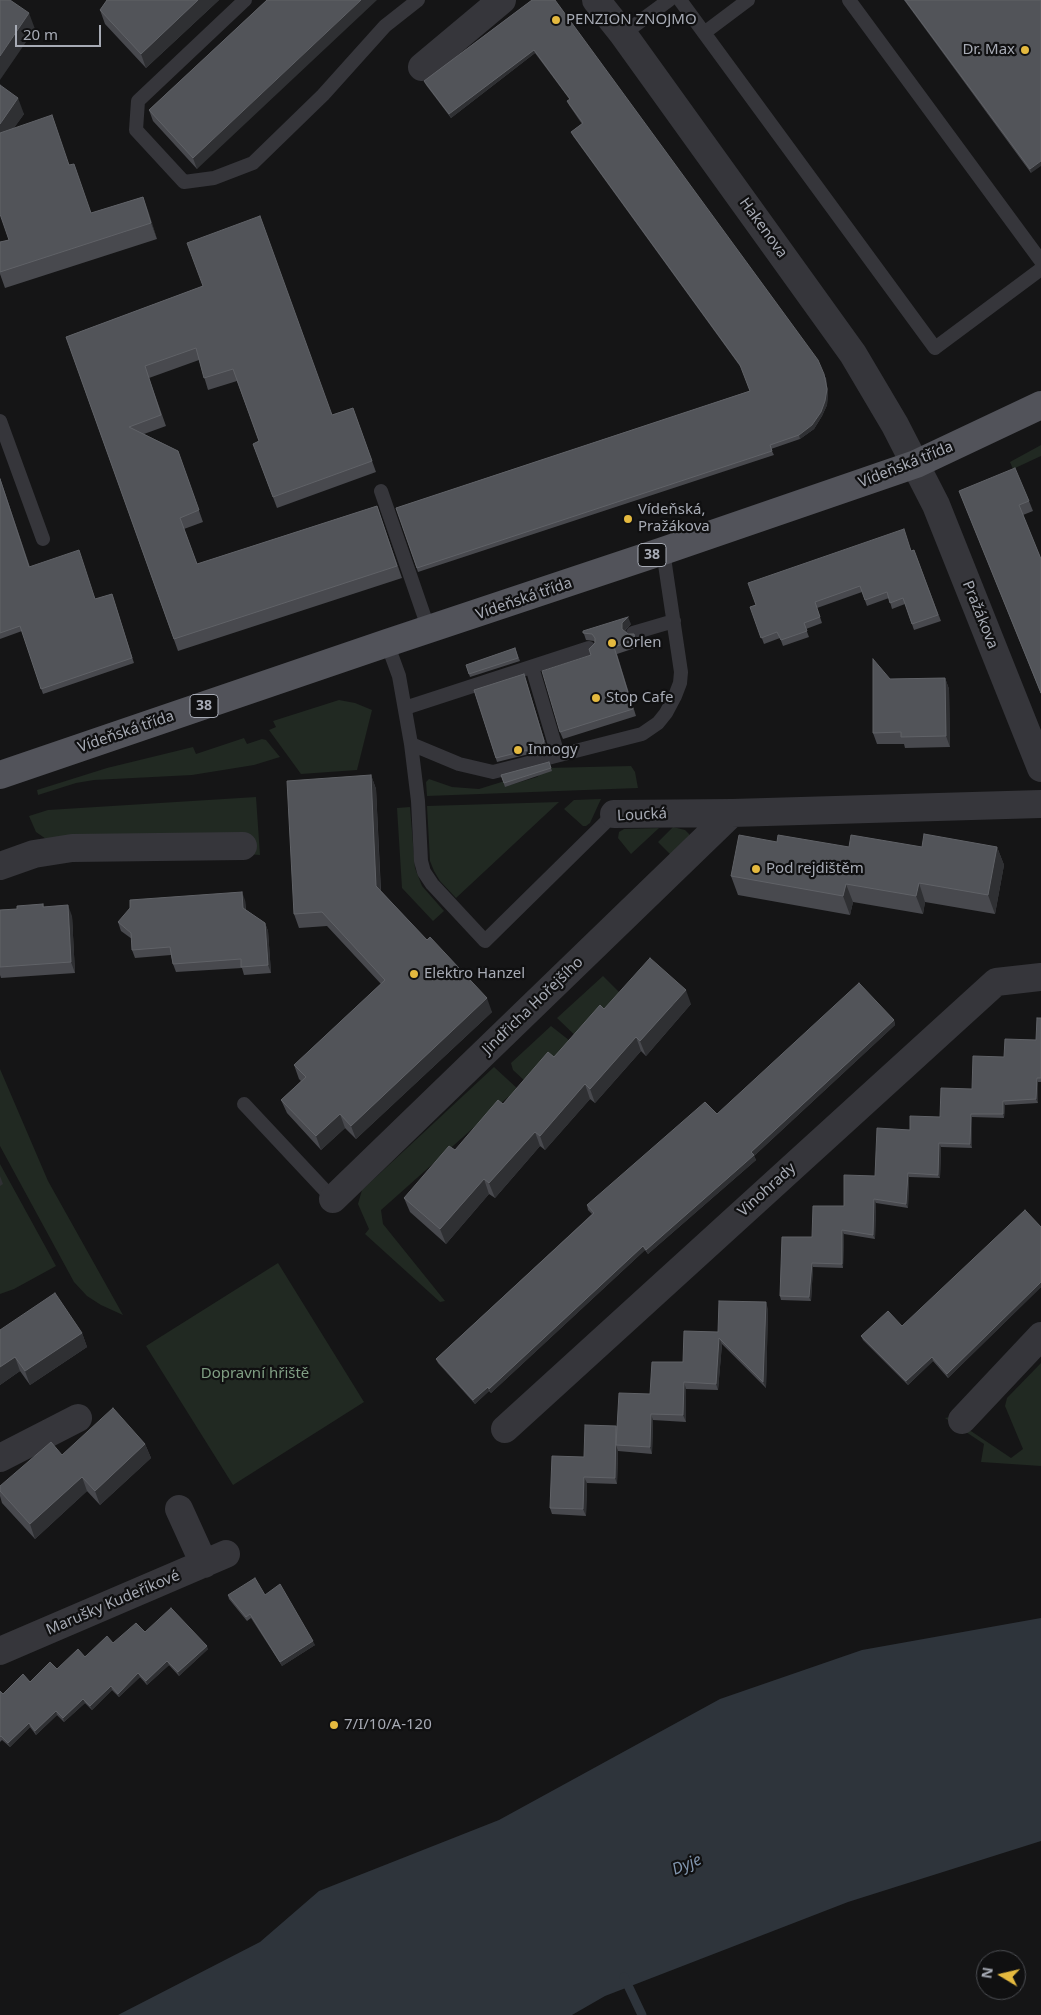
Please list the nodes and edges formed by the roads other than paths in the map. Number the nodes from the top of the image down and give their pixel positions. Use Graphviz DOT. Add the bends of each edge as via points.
graph roads {
  1 [pos="244,0"];
  2 [pos="418,0"];
  3 [pos="502,0"];
  4 [pos="596,0"];
  5 [pos="668,0"];
  6 [pos="680,0"];
  7 [pos="748,0"];
  8 [pos="849,0"];
  9 [pos="704,33"];
  10 [pos="623,34"];
  11 [pos="422,67"];
  12 [pos="1041,261"];
  13 [pos="1041,269"];
  14 [pos="1041,405"];
  15 [pos="0,422"];
  16 [pos="916,464"];
  17 [pos="381,491"];
  18 [pos="43,539"];
  19 [pos="663,551"];
  20 [pos="674,621"];
  21 [pos="429,630"];
  22 [pos="634,633"];
  23 [pos="387,643"];
  24 [pos="588,648"];
  25 [pos="532,667"];
  26 [pos="405,708"];
  27 [pos="412,744"];
  28 [pos="558,755"];
  29 [pos="1041,768"];
  30 [pos="0,775"];
  31 [pos="1041,804"];
  32 [pos="732,813"];
  33 [pos="614,814"];
  34 [pos="243,846"];
  35 [pos="0,866"];
  36 [pos="1041,977"];
  37 [pos="244,1104"];
  38 [pos="333,1200"];
  39 [pos="1041,1336"];
  40 [pos="78,1418"];
  41 [pos="962,1420"];
  42 [pos="505,1428"];
  43 [pos="0,1458"];
  44 [pos="179,1509"];
  45 [pos="0,1651"];
  1 -- 2 [label="lane" via="138,101 136,130 184,182 214,178 253,163 323,95 385,26"];
  3 -- 11 [label="street"];
  4 -- 10 [label="street, Hakenova"];
  5 -- 10 [label="lane"];
  6 -- 9 [label="lane"];
  7 -- 9 [label="lane"];
  8 -- 12 [label="lane"];
  9 -- 13 [label="lane" via="935,348"];
  10 -- 16 [label="street, Hakenova" via="853,354"];
  14 -- 16 [label="main road, Vídeňská třída / 38"];
  15 -- 18 [label="lane"];
  16 -- 19 [label="main road, Vídeňská třída / 38"];
  16 -- 29 [label="street, Pražákova" via="936,505"];
  17 -- 21 [label="lane"];
  19 -- 20 [label="lane"];
  19 -- 21 [label="main road, Vídeňská třída / 38"];
  20 -- 22 [label="lane"];
  20 -- 28 [label="lane" via="680,657 680,683 662,718 642,734"];
  21 -- 23 [label="main road, Vídeňská třída / 38"];
  23 -- 26 [label="lane, Loucká" via="399,676"];
  23 -- 30 [label="main road, Vídeňská třída / 38"];
  24 -- 25 [label="lane"];
  25 -- 26 [label="lane"];
  25 -- 28 [label="lane"];
  26 -- 27 [label="lane, Loucká"];
  27 -- 28 [label="lane" via="459,764 493,772"];
  27 -- 33 [label="lane, Loucká" via="424,872 485,941"];
  31 -- 32 [label="street, Loucká"];
  32 -- 33 [label="street, Loucká"];
  32 -- 38 [label="street, Jindřicha Hořejšího"];
  34 -- 35 [label="street" via="72,848 34,854"];
  36 -- 42 [label="street, Vinohrady" via="996,982"];
  37 -- 38 [label="lane"];
  39 -- 41 [label="street"];
  40 -- 43 [label="street"];
  44 -- 45 [label="street, Marušky Kudeříkové" via="215,1559"];
}
